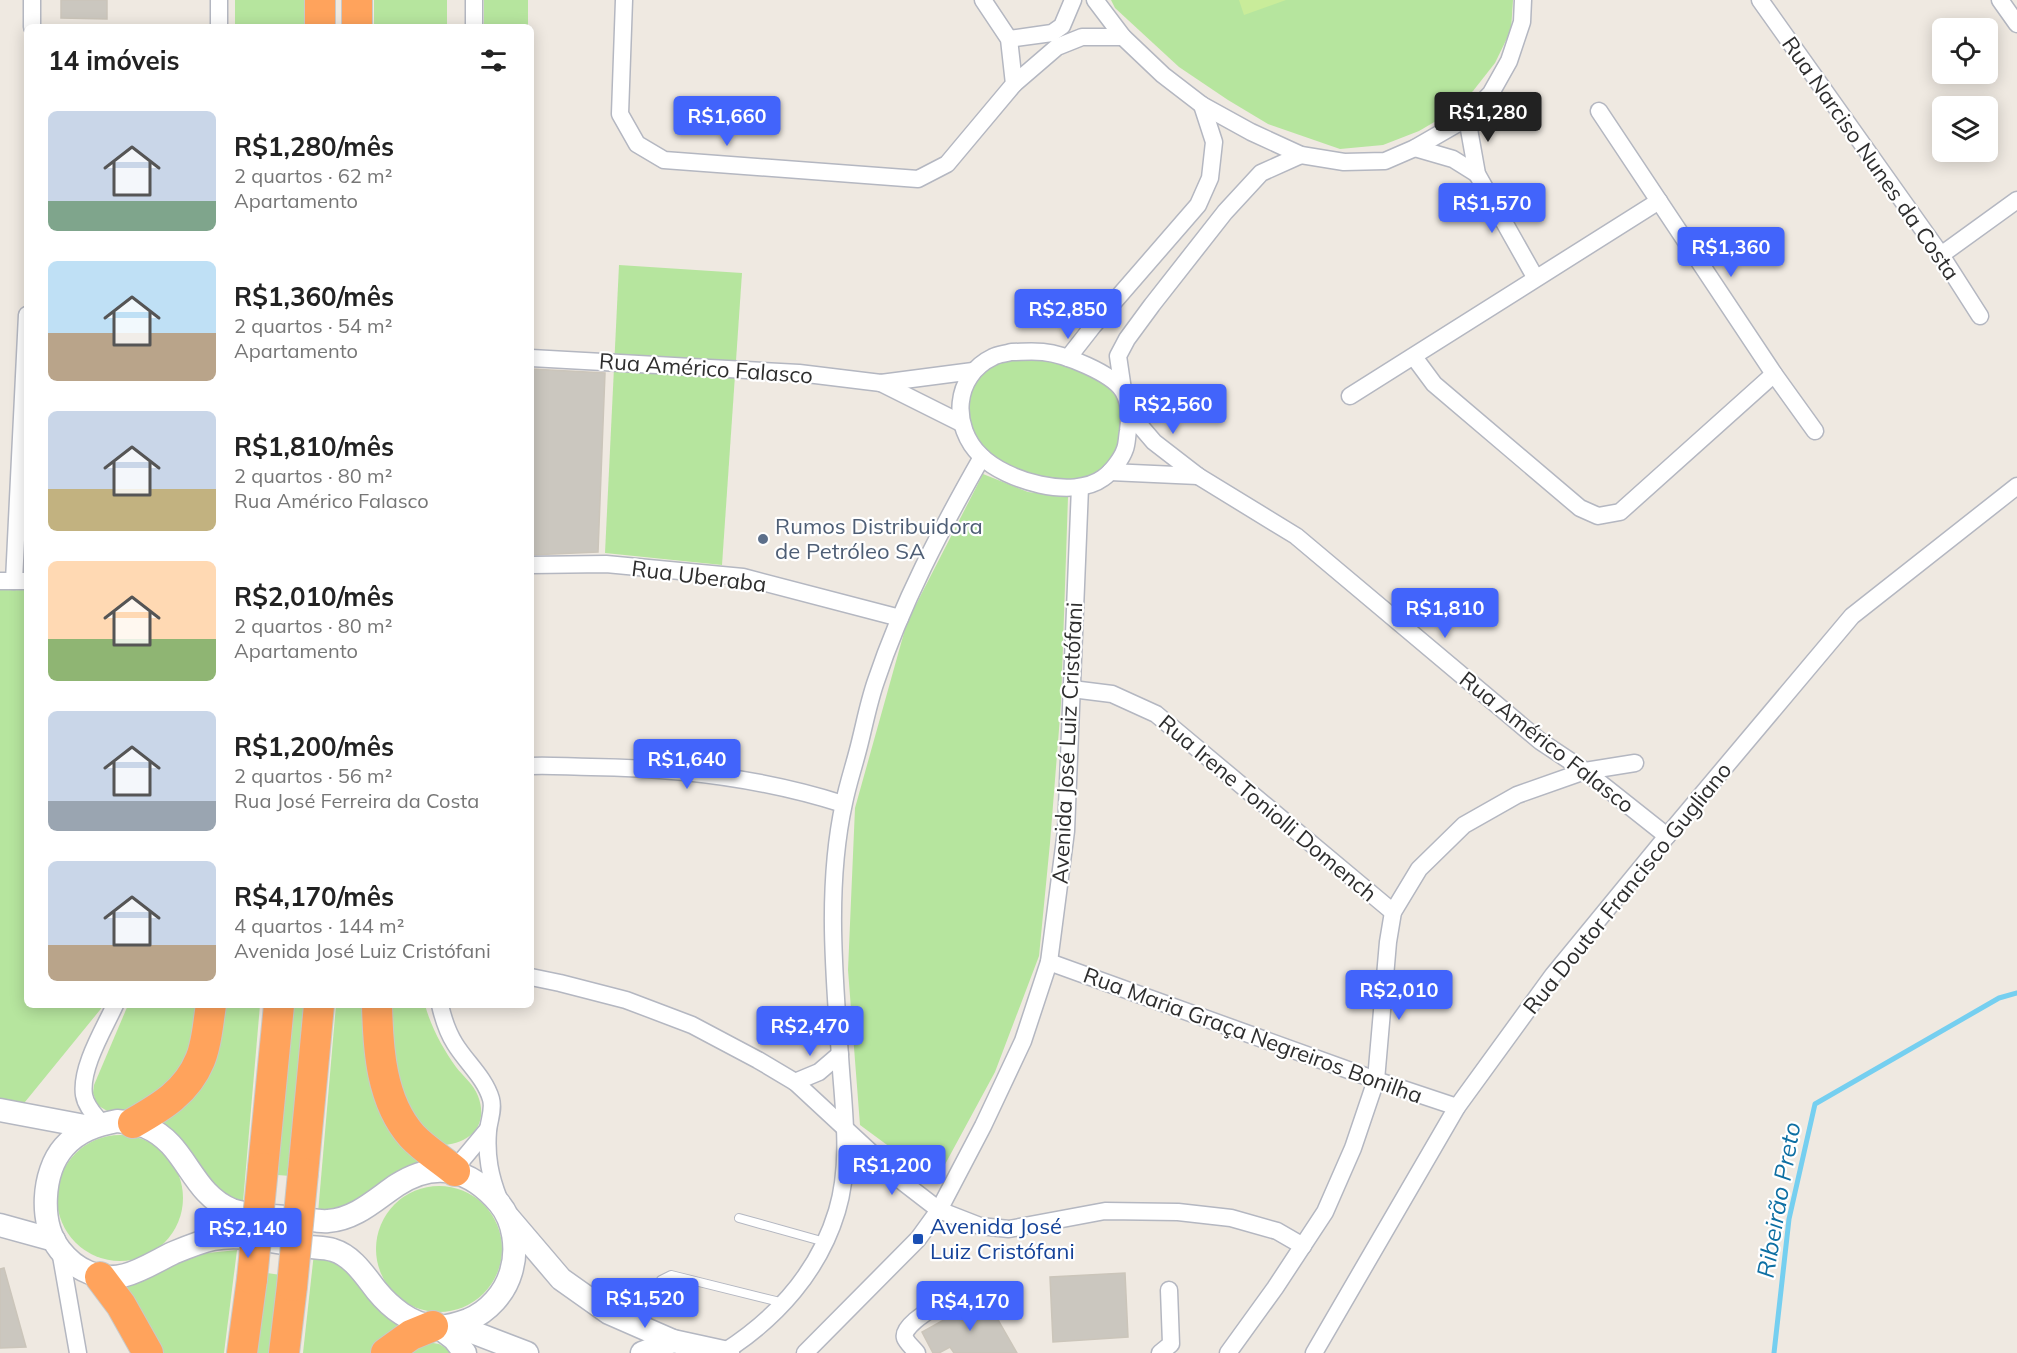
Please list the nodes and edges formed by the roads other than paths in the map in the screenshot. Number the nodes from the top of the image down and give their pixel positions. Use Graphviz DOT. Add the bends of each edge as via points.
graph roads {
  1 [pos="32,0"];
  2 [pos="219,0"];
  3 [pos="320,0"];
  4 [pos="357,0"];
  5 [pos="474,0"];
  6 [pos="624,0"];
  7 [pos="983,0"];
  8 [pos="1073,0"];
  9 [pos="1095,0"];
  10 [pos="1523,0"];
  11 [pos="1760,0"];
  12 [pos="2000,0"];
  13 [pos="32,24"];
  14 [pos="219,24"];
  15 [pos="320,24"];
  16 [pos="357,24"];
  17 [pos="474,24"];
  18 [pos="2017,24"];
  19 [pos="1123,37"];
  20 [pos="1009,39"];
  21 [pos="1054,40"];
  22 [pos="1014,84"];
  23 [pos="1202,105"];
  24 [pos="1599,111"];
  25 [pos="1467,118"];
  26 [pos="1415,148"];
  27 [pos="1301,155"];
  28 [pos="1477,174"];
  29 [pos="2017,200"];
  30 [pos="1659,201"];
  31 [pos="1188,216"];
  32 [pos="1208,233"];
  33 [pos="1941,255"];
  34 [pos="1535,278"];
  35 [pos="1980,316"];
  36 [pos="1414,357"];
  37 [pos="534,358"];
  38 [pos="1068,358"];
  39 [pos="973,371"];
  40 [pos="1774,374"];
  41 [pos="24,376"];
  42 [pos="881,383"];
  43 [pos="1123,390"];
  44 [pos="1350,396"];
  45 [pos="1130,414"];
  46 [pos="961,423"];
  47 [pos="1815,431"];
  48 [pos="982,457"];
  49 [pos="1110,472"];
  50 [pos="1198,476"];
  51 [pos="2017,486"];
  52 [pos="1080,487"];
  53 [pos="534,565"];
  54 [pos="14,581"];
  55 [pos="900,618"];
  56 [pos="1072,689"];
  57 [pos="1635,763"];
  58 [pos="534,766"];
  59 [pos="1585,771"];
  60 [pos="843,804"];
  61 [pos="1667,836"];
  62 [pos="1393,912"];
  63 [pos="1049,962"];
  64 [pos="534,978"];
  65 [pos="114,1008"];
  66 [pos="210,1008"];
  67 [pos="279,1008"];
  68 [pos="319,1008"];
  69 [pos="377,1008"];
  70 [pos="441,1008"];
  71 [pos="840,1054"];
  72 [pos="1376,1080"];
  73 [pos="795,1083"];
  74 [pos="1457,1107"];
  75 [pos="0,1110"];
  76 [pos="133,1123"];
  77 [pos="96,1125"];
  78 [pos="488,1129"];
  79 [pos="845,1129"];
  80 [pos="455,1171"];
  81 [pos="939,1210"];
  82 [pos="505,1211"];
  83 [pos="739,1218"];
  84 [pos="0,1225"];
  85 [pos="825,1242"];
  86 [pos="57,1245"];
  87 [pos="1303,1246"];
  88 [pos="100,1277"];
  89 [pos="1169,1290"];
  90 [pos="942,1302"];
  91 [pos="784,1303"];
  92 [pos="629,1322"];
  93 [pos="442,1326"];
  94 [pos="673,1341"];
  95 [pos="726,1352"];
  96 [pos="78,1353"];
  97 [pos="148,1353"];
  98 [pos="242,1353"];
  99 [pos="284,1353"];
  100 [pos="386,1353"];
  101 [pos="465,1353"];
  102 [pos="527,1353"];
  103 [pos="642,1353"];
  104 [pos="804,1353"];
  105 [pos="917,1353"];
  106 [pos="1160,1353"];
  107 [pos="1228,1353"];
  108 [pos="1314,1353"];
  1 -- 13 [label="street"];
  2 -- 14 [label="street"];
  3 -- 15 [label="highway"];
  4 -- 16 [label="highway"];
  5 -- 17 [label="street"];
  6 -- 22 [label="street" via="620,114 637,144 664,160 918,179 947,164"];
  7 -- 20 [label="street"];
  8 -- 21 [label="street"];
  9 -- 19 [label="street"];
  10 -- 25 [label="street" via="1522,22 1509,61 1491,93"];
  11 -- 33 [label="street, Rua Narciso Nunes da Costa"];
  12 -- 18 [label="street"];
  19 -- 21 [label="street"];
  19 -- 23 [label="street"];
  20 -- 21 [label="street"];
  20 -- 22 [label="street"];
  21 -- 22 [label="street"];
  23 -- 27 [label="street"];
  23 -- 31 [label="street" via="1214,142 1210,177 1198,205"];
  24 -- 30 [label="street"];
  25 -- 26 [label="street"];
  25 -- 28 [label="street"];
  26 -- 27 [label="street" via="1385,161 1344,162"];
  26 -- 28 [label="street" via="1453,159"];
  27 -- 32 [label="street" via="1261,172"];
  28 -- 34 [label="street"];
  29 -- 33 [label="street"];
  30 -- 34 [label="street"];
  30 -- 40 [label="street"];
  31 -- 32 [label="street"];
  31 -- 38 [label="street"];
  32 -- 43 [label="street" via="1127,339 1119,356"];
  33 -- 35 [label="street, Rua Narciso Nunes da Costa"];
  34 -- 36 [label="street"];
  36 -- 40 [label="street" via="1434,384 1580,508 1598,516 1620,512"];
  36 -- 44 [label="street"];
  37 -- 42 [label="street, Rua Américo Falasco" via="800,373"];
  38 -- 39 [label="street" via="1043,352 1011,352 993,357"];
  38 -- 43 [label="street" via="1098,370"];
  39 -- 42 [label="street, Rua Américo Falasco"];
  39 -- 46 [label="street" via="960,401"];
  40 -- 47 [label="street"];
  41 -- 54 [label="street"];
  42 -- 46 [label="street, Rua Américo Falasco"];
  43 -- 45 [label="street"];
  45 -- 49 [label="street" via="1125,450"];
  45 -- 50 [label="street, Rua Américo Falasco" via="1154,442"];
  46 -- 48 [label="street" via="969,442"];
  48 -- 52 [label="street" via="1024,480 1053,487"];
  48 -- 55 [label="street"];
  49 -- 50 [label="street, Rua Américo Falasco"];
  49 -- 52 [label="street"];
  50 -- 59 [label="street, Rua Américo Falasco" via="1296,536 1540,741"];
  51 -- 61 [label="street, Rua Doutor Francisco Gugliano" via="1852,616"];
  52 -- 56 [label="street, Avenida José Luiz Cristófani"];
  53 -- 55 [label="street, Rua Uberaba" via="606,564 744,577"];
  55 -- 60 [label="street" via="875,683"];
  56 -- 62 [label="street, Rua Irene Toniolli Domench" via="1112,694 1156,714"];
  56 -- 63 [label="street, Avenida José Luiz Cristófani" via="1066,831"];
  57 -- 59 [label="street"];
  58 -- 60 [label="street" via="642,768 736,778"];
  59 -- 61 [label="street, Rua Américo Falasco"];
  59 -- 62 [label="street" via="1517,795 1464,825 1419,869"];
  60 -- 71 [label="street" via="833,907"];
  61 -- 74 [label="street, Rua Doutor Francisco Gugliano" via="1553,975"];
  62 -- 72 [label="street"];
  63 -- 72 [label="street, Rua Maria Graça Negreiros Bonilha"];
  63 -- 81 [label="street, Avenida José Luiz Cristófani" via="1023,1041"];
  64 -- 73 [label="street" via="626,1000 692,1025"];
  65 -- 77 [label="street" via="89,1061 84,1084 84,1096"];
  66 -- 76 [label="highway" via="201,1059 189,1080 163,1106"];
  67 -- 98 [label="highway, bridge"];
  68 -- 99 [label="highway, bridge"];
  69 -- 80 [label="highway" via="382,1067 399,1116 412,1136"];
  70 -- 78 [label="street" via="454,1043 490,1098"];
  71 -- 73 [label="street" via="819,1072"];
  71 -- 79 [label="street"];
  72 -- 74 [label="street, Rua Maria Graça Negreiros Bonilha"];
  72 -- 87 [label="street" via="1353,1148 1325,1212"];
  73 -- 79 [label="street"];
  74 -- 108 [label="street, Rua Doutor Francisco Gugliano"];
  75 -- 77 [label="main road"];
  76 -- 77 [label="main road"];
  76 -- 80 [label="main road" via="164,1138 213,1200 234,1211 327,1221 361,1210 413,1176"];
  77 -- 86 [label="main road" via="63,1148 51,1169 45,1191 47,1219"];
  78 -- 80 [label="street"];
  78 -- 82 [label="street" via="491,1178"];
  79 -- 81 [label="street"];
  79 -- 85 [label="street" via="846,1160 838,1209"];
  80 -- 82 [label="main road" via="480,1184"];
  81 -- 87 [label="street" via="980,1226 1009,1229 1105,1211 1178,1212 1231,1218 1277,1231"];
  81 -- 104 [label="street, Avenida José Luiz Cristófani" via="918,1239"];
  82 -- 92 [label="main road" via="561,1279 609,1313"];
  82 -- 93 [label="main road" via="513,1234 514,1254 507,1282 490,1306 473,1318"];
  83 -- 85 [label="lane"];
  84 -- 86 [label="main road"];
  85 -- 91 [label="street"];
  86 -- 88 [label="main road" via="74,1263"];
  86 -- 96 [label="street"];
  87 -- 107 [label="street"];
  88 -- 93 [label="main road" via="134,1274 173,1253 214,1239 234,1237 335,1251 353,1262 389,1304 418,1321"];
  88 -- 97 [label="highway"];
  89 -- 106 [label="street" via="1171,1344"];
  90 -- 105 [label="street" via="908,1327 905,1338"];
  91 -- 92 [label="lane" via="671,1275 661,1280"];
  91 -- 95 [label="street"];
  92 -- 94 [label="main road"];
  93 -- 100 [label="highway" via="411,1335"];
  93 -- 101 [label="main road"];
  93 -- 102 [label="main road"];
  94 -- 95 [label="main road"];
  94 -- 103 [label="main road"];
}
